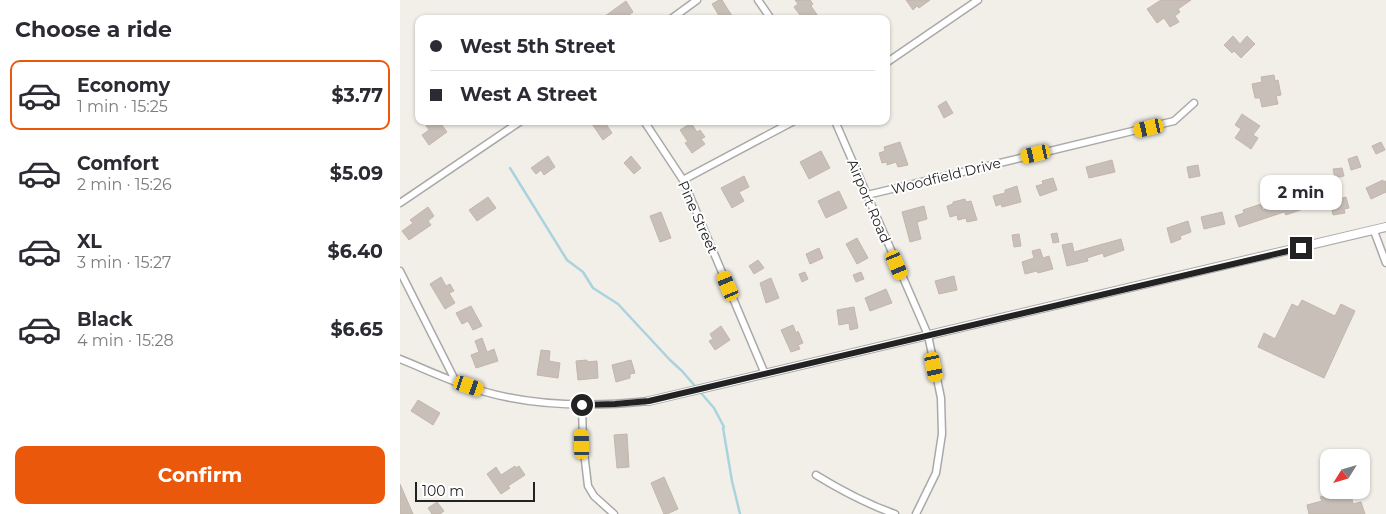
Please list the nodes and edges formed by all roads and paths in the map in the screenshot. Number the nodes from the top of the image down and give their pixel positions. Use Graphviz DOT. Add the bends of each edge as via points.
graph roads {
  1 [pos="697,0"];
  2 [pos="758,0"];
  3 [pos="978,0"];
  4 [pos="676,15"];
  5 [pos="767,15"];
  6 [pos="890,60"];
  7 [pos="1194,103"];
  8 [pos="515,125"];
  9 [pos="647,125"];
  10 [pos="786,125"];
  11 [pos="837,125"];
  12 [pos="683,180"];
  13 [pos="867,195"];
  14 [pos="400,203"];
  15 [pos="1386,227"];
  16 [pos="1374,230"];
  17 [pos="1386,263"];
  18 [pos="400,271"];
  19 [pos="928,335"];
  20 [pos="400,359"];
  21 [pos="765,374"];
  22 [pos="456,382"];
  23 [pos="649,401"];
  24 [pos="582,405"];
  25 [pos="816,475"];
  26 [pos="614,514"];
  27 [pos="895,514"];
  28 [pos="916,514"];
  1 -- 4 [label="street"];
  2 -- 5 [label="street"];
  3 -- 6 [label="street"];
  7 -- 13 [label="street, Woodfield Drive" via="1174,121"];
  8 -- 14 [label="street"];
  9 -- 12 [label="street, Pine Street"];
  10 -- 12 [label="street"];
  11 -- 13 [label="street, Airport Road"];
  12 -- 21 [label="street, Pine Street"];
  13 -- 19 [label="street, Airport Road"];
  15 -- 16 [label="street"];
  16 -- 17 [label="street"];
  16 -- 19 [label="street"];
  18 -- 22 [label="street"];
  19 -- 21 [label="street"];
  19 -- 28 [label="street, Airport Road" via="941,398 942,434 936,473"];
  20 -- 22 [label="street"];
  21 -- 23 [label="street"];
  22 -- 24 [label="street" via="509,398"];
  23 -- 24 [label="street"];
  24 -- 26 [label="street" via="582,444 588,486"];
  25 -- 27 [label="street" via="840,491"];
}
